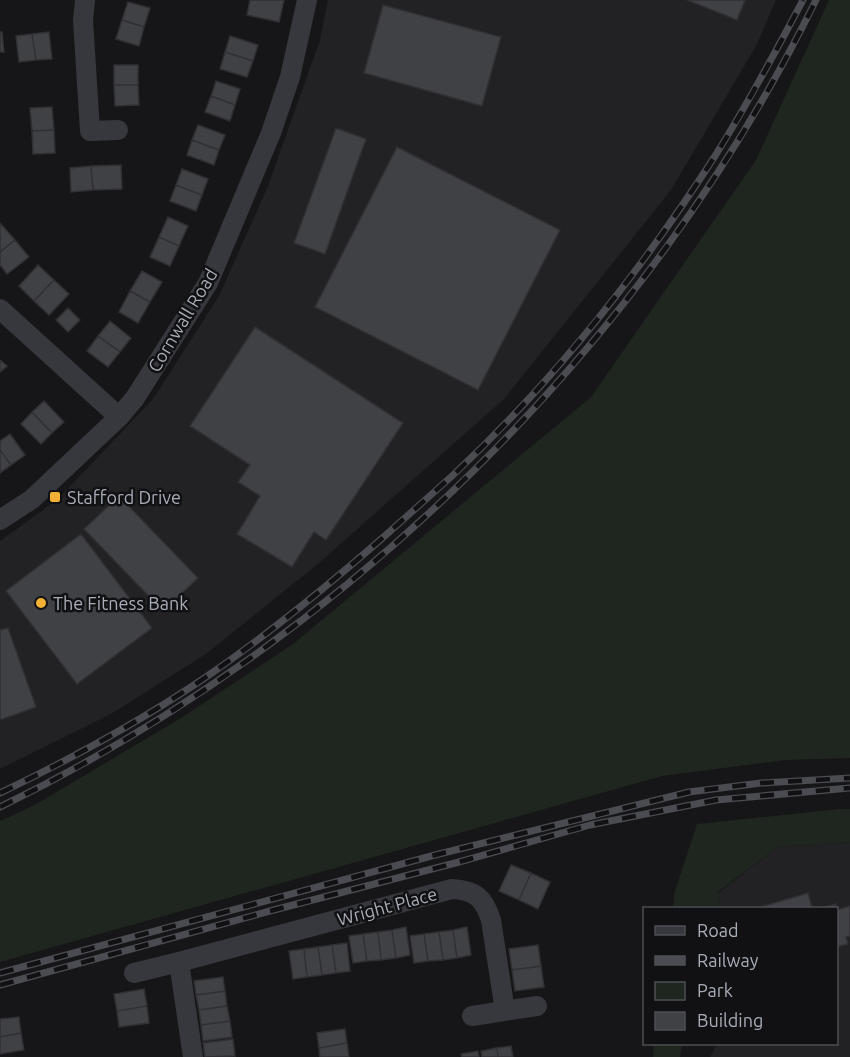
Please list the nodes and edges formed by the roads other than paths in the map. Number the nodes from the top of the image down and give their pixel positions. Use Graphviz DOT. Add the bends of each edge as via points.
graph roads {
  1 [pos="85,0"];
  2 [pos="308,0"];
  3 [pos="118,130"];
  4 [pos="0,309"];
  5 [pos="119,417"];
  6 [pos="0,520"];
  7 [pos="179,962"];
  8 [pos="134,973"];
  9 [pos="537,1006"];
  10 [pos="505,1011"];
  11 [pos="472,1016"];
  12 [pos="193,1057"];
  1 -- 3 [label="street" via="90,131"];
  2 -- 5 [label="street, Cornwall Road" via="290,77 271,133 208,284"];
  4 -- 5 [label="street"];
  5 -- 6 [label="street, Cornwall Road" via="33,499"];
  7 -- 8 [label="street, Wright Place"];
  7 -- 10 [label="street, Wright Place" via="393,903 452,889 467,890 479,898 491,920"];
  7 -- 12 [label="street"];
  9 -- 10 [label="street"];
  10 -- 11 [label="street"];
}
